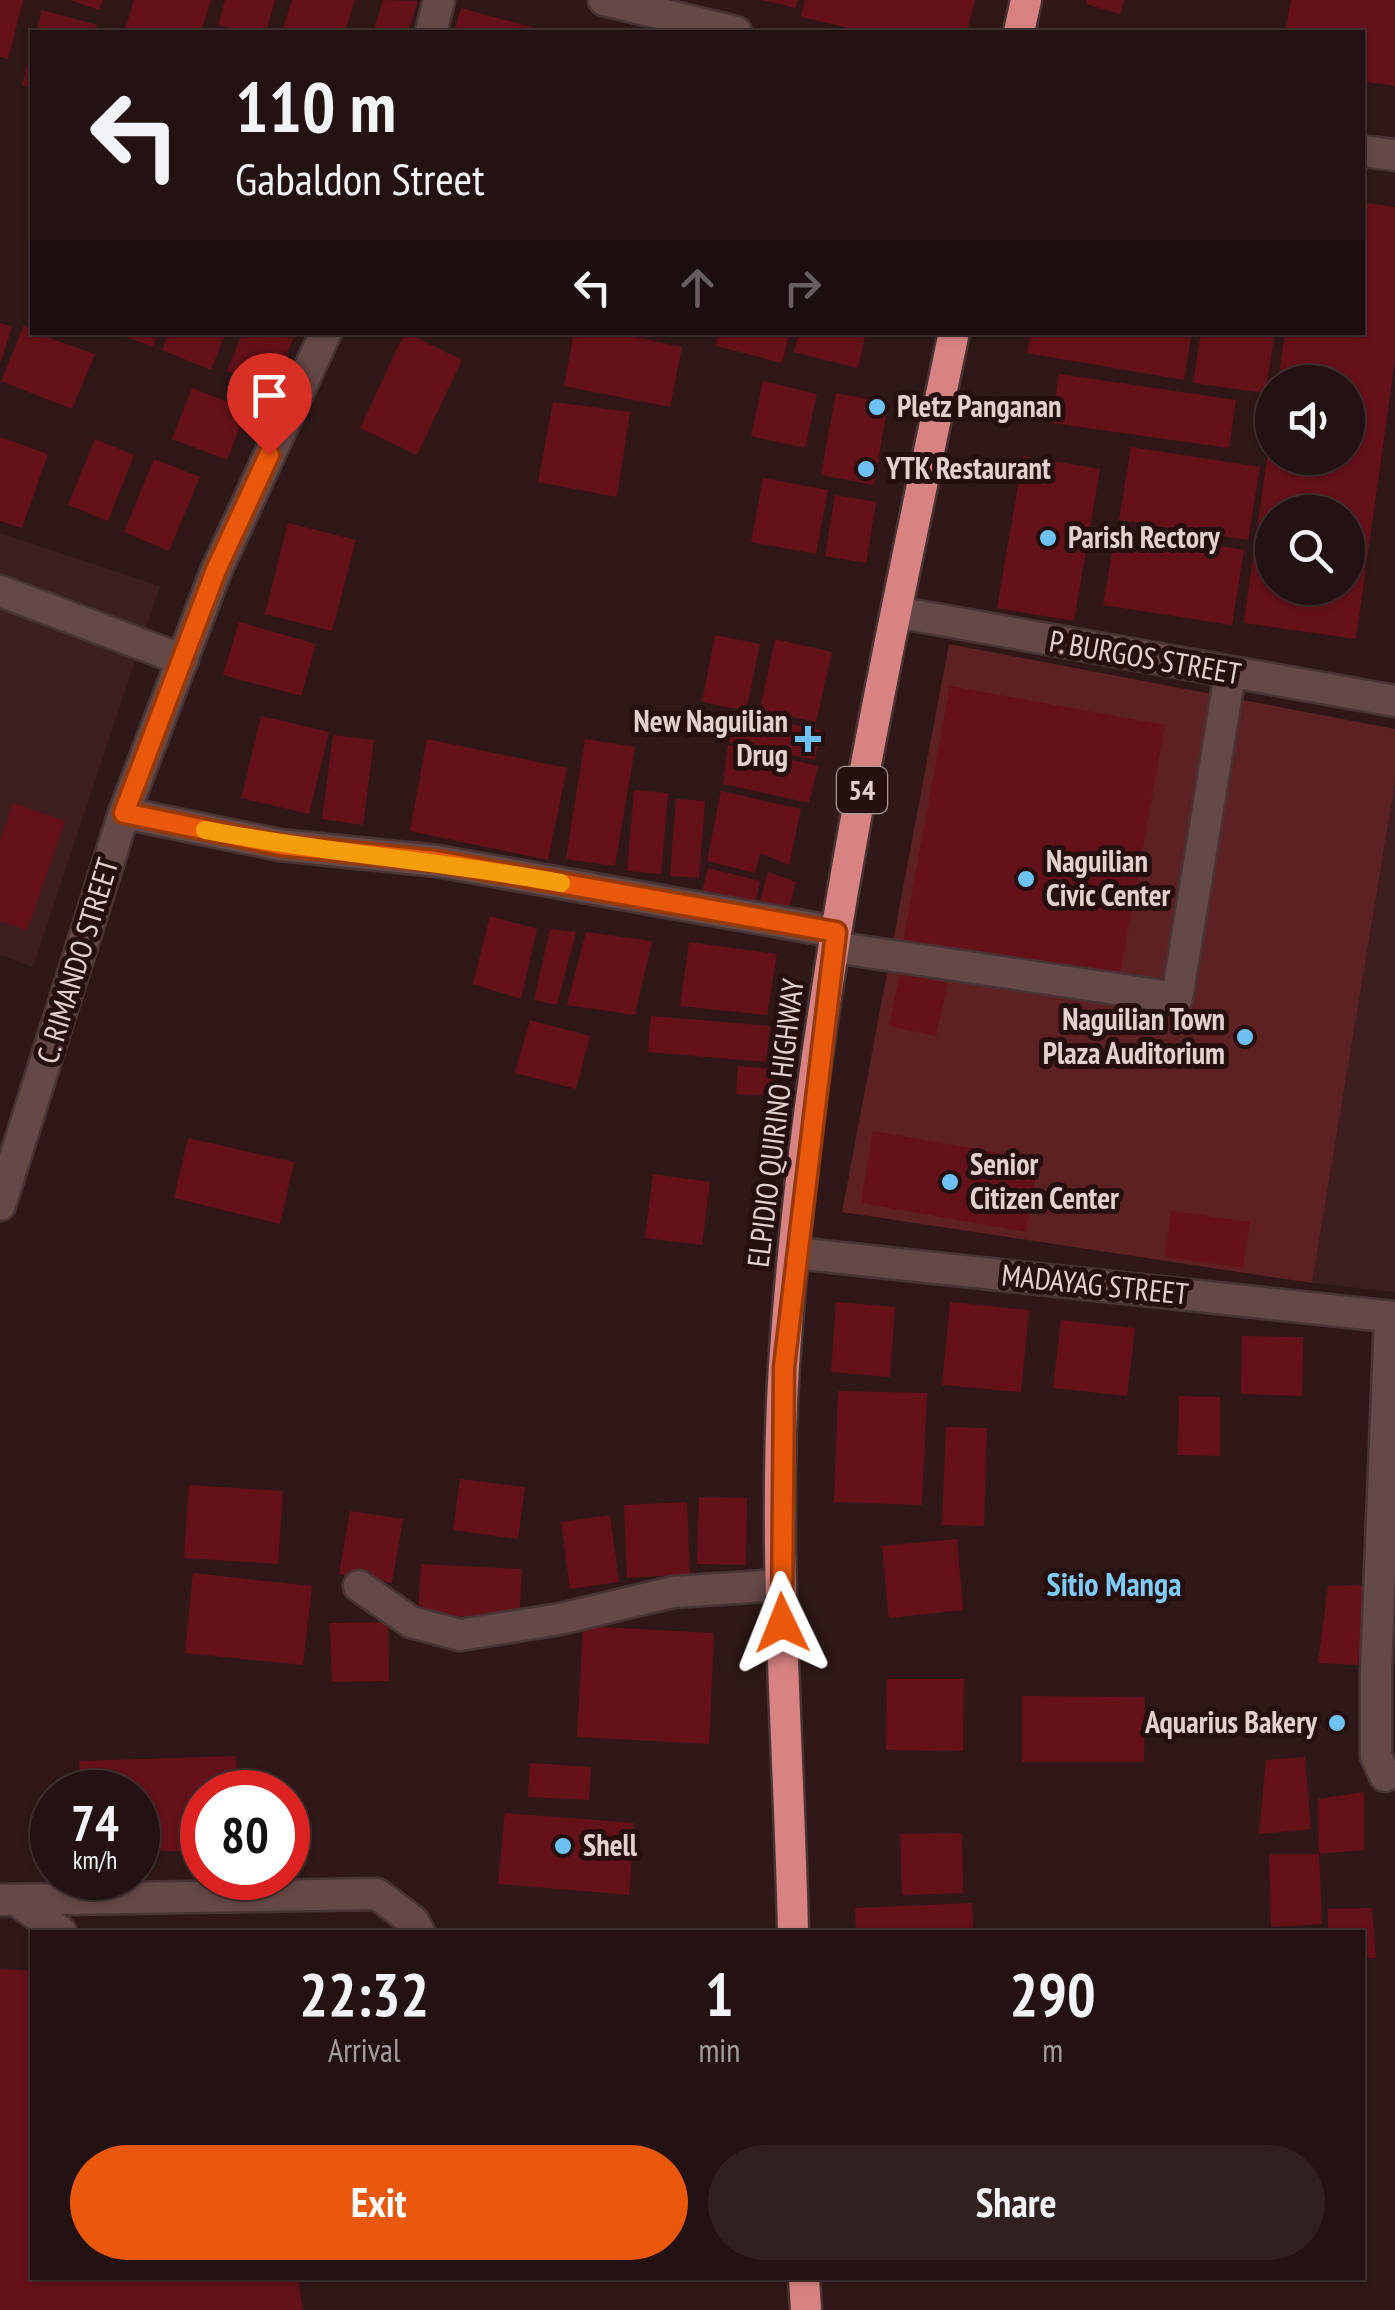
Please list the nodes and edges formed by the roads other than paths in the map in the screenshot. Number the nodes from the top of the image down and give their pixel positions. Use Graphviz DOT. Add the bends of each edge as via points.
graph roads {
  1 [pos="439,0"];
  2 [pos="604,0"];
  3 [pos="1026,0"];
  4 [pos="432,30"];
  5 [pos="728,30"];
  6 [pos="1018,30"];
  7 [pos="1365,151"];
  8 [pos="1395,156"];
  9 [pos="325,335"];
  10 [pos="953,335"];
  11 [pos="0,591"];
  12 [pos="896,612"];
  13 [pos="183,660"];
  14 [pos="1230,674"];
  15 [pos="1395,701"];
  16 [pos="124,813"];
  17 [pos="834,939"];
  18 [pos="0,1206"];
  19 [pos="795,1252"];
  20 [pos="1393,1317"];
  21 [pos="781,1585"];
  22 [pos="360,1586"];
  23 [pos="1385,1776"];
  24 [pos="9,1900"];
  25 [pos="58,1930"];
  26 [pos="418,1930"];
  27 [pos="793,1930"];
  28 [pos="804,2280"];
  29 [pos="806,2310"];
  1 -- 4 [label="street"];
  2 -- 5 [label="street"];
  3 -- 6 [label="highway"];
  7 -- 8 [label="street"];
  9 -- 13 [label="street, C. RIMANDO STREET" via="216,570"];
  10 -- 12 [label="highway, ELPIDIO QUIRINO HIGHWAY / 54"];
  11 -- 13 [label="street"];
  12 -- 14 [label="street, P. BURGOS STREET"];
  12 -- 17 [label="highway, ELPIDIO QUIRINO HIGHWAY / 54"];
  13 -- 16 [label="street, C. RIMANDO STREET"];
  14 -- 15 [label="street, P. BURGOS STREET"];
  14 -- 17 [label="street" via="1177,998"];
  16 -- 17 [label="street" via="280,845 436,861"];
  16 -- 18 [label="street, C. RIMANDO STREET"];
  17 -- 19 [label="highway, ELPIDIO QUIRINO HIGHWAY / 54"];
  19 -- 20 [label="street, MADAYAG STREET"];
  19 -- 21 [label="highway, ELPIDIO QUIRINO HIGHWAY / 54" via="784,1367"];
  20 -- 23 [label="street" via="1376,1671 1376,1756"];
  21 -- 22 [label="street" via="673,1592 560,1620 460,1635 411,1622"];
  21 -- 27 [label="highway, ELPIDIO QUIRINO HIGHWAY / 54"];
  24 -- 25 [label="street"];
  24 -- 26 [label="street" via="377,1894"];
  28 -- 29 [label="highway"];
}
